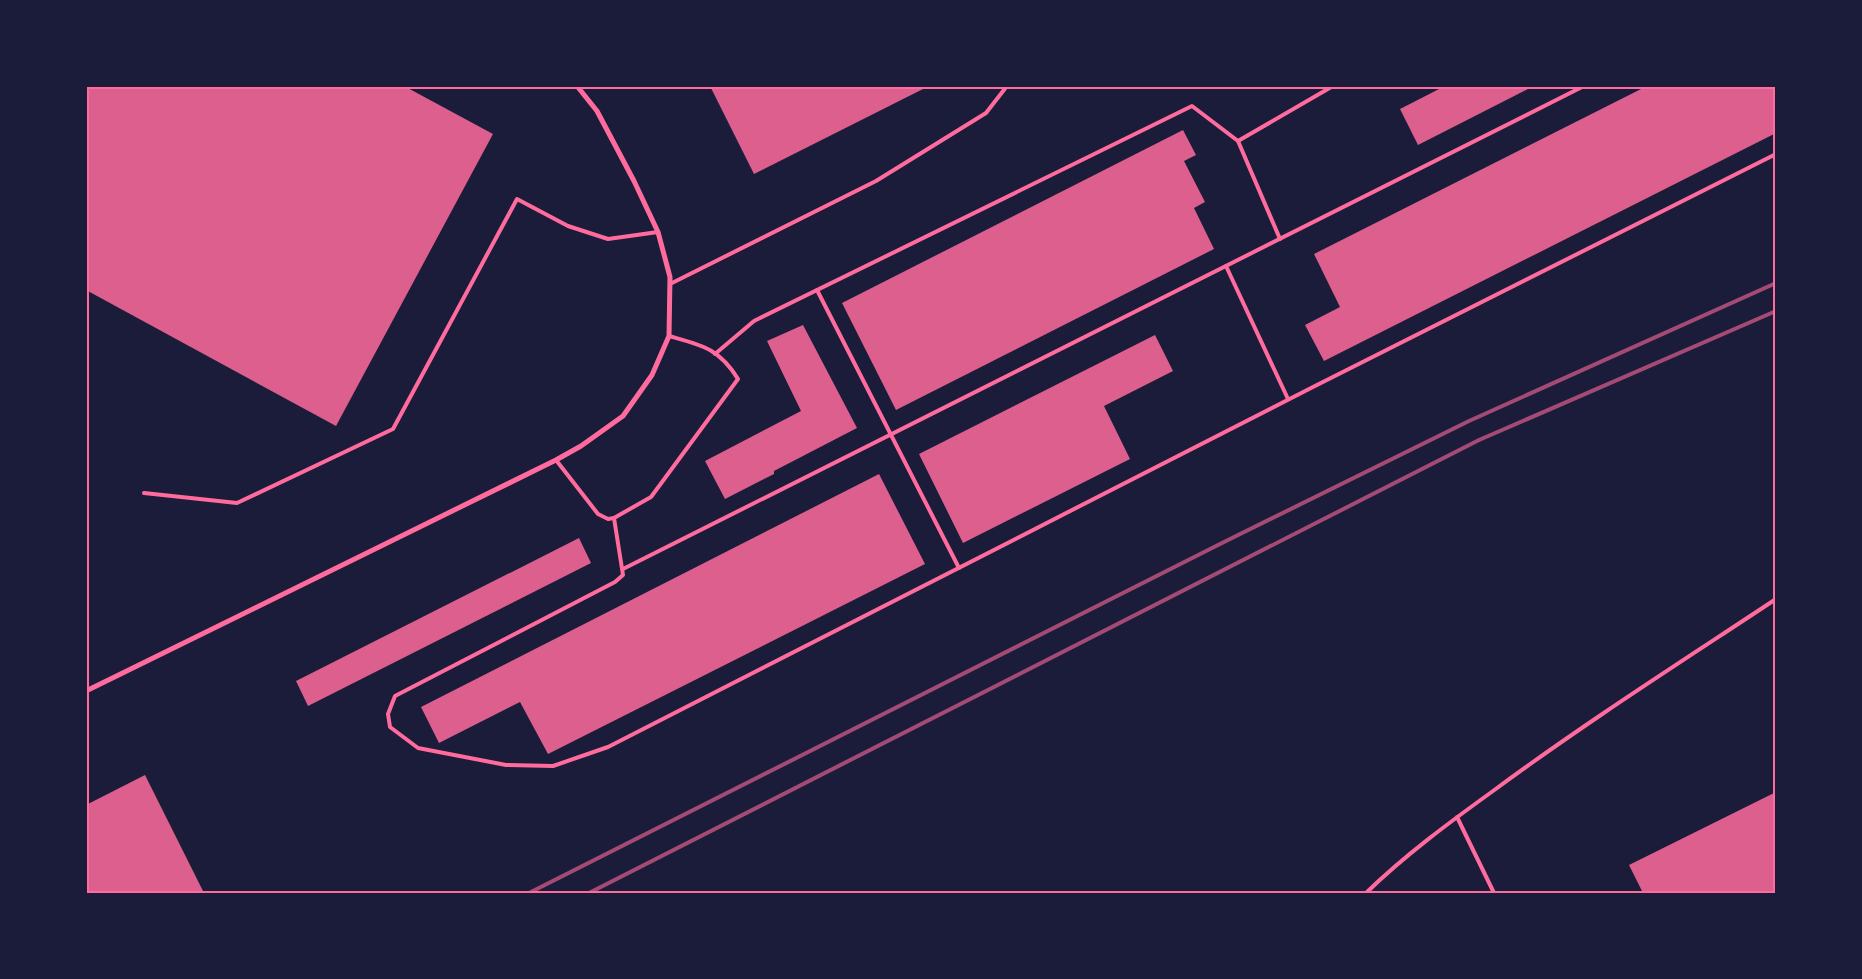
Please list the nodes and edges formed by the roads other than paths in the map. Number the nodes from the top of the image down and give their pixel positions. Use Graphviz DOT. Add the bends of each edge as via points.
graph roads {
  1 [pos="577,86"];
  2 [pos="1007,86"];
  3 [pos="1333,86"];
  4 [pos="1584,86"];
  5 [pos="1238,141"];
  6 [pos="1776,154"];
  7 [pos="658,232"];
  8 [pos="1280,239"];
  9 [pos="1226,266"];
  10 [pos="670,284"];
  11 [pos="816,290"];
  12 [pos="669,336"];
  13 [pos="715,354"];
  14 [pos="1288,400"];
  15 [pos="891,435"];
  16 [pos="556,460"];
  17 [pos="144,494"];
  18 [pos="614,518"];
  19 [pos="959,568"];
  20 [pos="623,569"];
  21 [pos="1776,599"];
  22 [pos="86,691"];
  23 [pos="1457,817"];
  24 [pos="1366,893"];
  25 [pos="1494,893"];
  1 -- 7 [label="street" via="597,111"];
  2 -- 10 [label="lane" via="986,112 876,181"];
  3 -- 5 [label="lane"];
  4 -- 8 [label="lane"];
  5 -- 8 [label="lane"];
  5 -- 11 [label="lane" via="1192,106"];
  6 -- 14 [label="lane"];
  7 -- 10 [label="street"];
  7 -- 17 [label="lane" via="608,239 568,226 517,199 394,429 237,503"];
  8 -- 9 [label="lane"];
  9 -- 14 [label="lane"];
  9 -- 15 [label="lane"];
  10 -- 12 [label="street"];
  11 -- 13 [label="lane" via="754,321"];
  11 -- 15 [label="lane"];
  12 -- 13 [label="lane" via="704,346"];
  12 -- 16 [label="street" via="652,375 623,416"];
  13 -- 18 [label="lane" via="728,363 738,379 651,497"];
  14 -- 19 [label="lane"];
  15 -- 19 [label="lane"];
  15 -- 20 [label="lane"];
  16 -- 18 [label="lane" via="598,514"];
  16 -- 22 [label="street"];
  18 -- 20 [label="lane"];
  19 -- 20 [label="lane" via="608,747 553,766 506,765 418,748 390,727 388,714 395,696 615,582 623,575"];
  21 -- 23 [label="lane" via="1537,759"];
  23 -- 24 [label="lane"];
  23 -- 25 [label="lane"];
}
